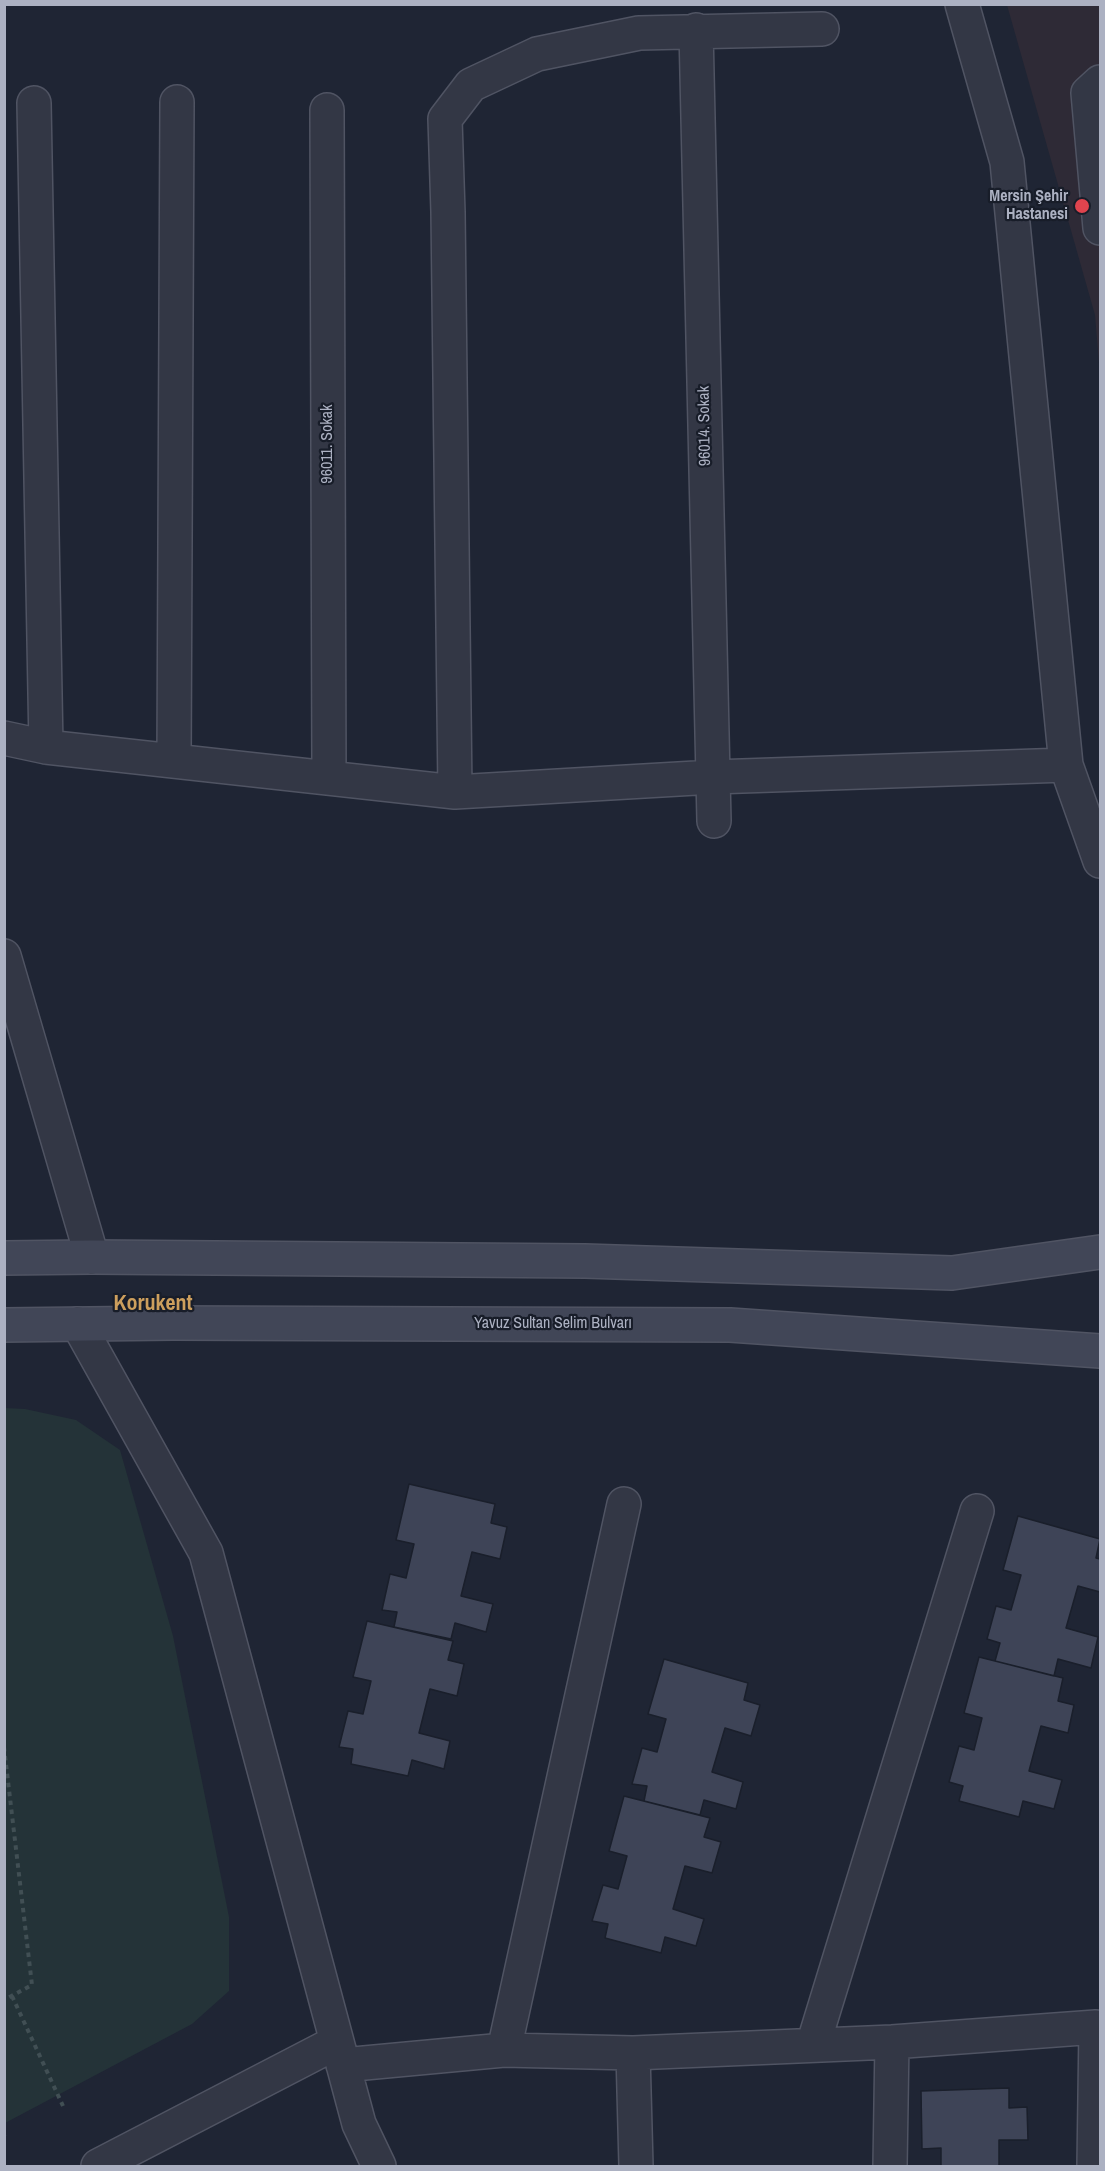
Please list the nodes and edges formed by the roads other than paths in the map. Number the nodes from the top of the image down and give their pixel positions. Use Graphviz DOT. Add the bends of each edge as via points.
graph roads {
  1 [pos="962,4"];
  2 [pos="822,29"];
  3 [pos="696,30"];
  4 [pos="1101,82"];
  5 [pos="177,102"];
  6 [pos="34,103"];
  7 [pos="327,110"];
  8 [pos="1101,228"];
  9 [pos="4,738"];
  10 [pos="46,747"];
  11 [pos="174,761"];
  12 [pos="1066,765"];
  13 [pos="713,777"];
  14 [pos="330,778"];
  15 [pos="455,792"];
  16 [pos="714,821"];
  17 [pos="1101,861"];
  18 [pos="4,956"];
  19 [pos="1101,1252"];
  20 [pos="92,1257"];
  21 [pos="4,1258"];
  22 [pos="78,1324"];
  23 [pos="4,1325"];
  24 [pos="1101,1351"];
  25 [pos="624,1504"];
  26 [pos="977,1511"];
  27 [pos="1098,2017"];
  28 [pos="892,2042"];
  29 [pos="813,2045"];
  30 [pos="504,2050"];
  31 [pos="340,2053"];
  32 [pos="633,2053"];
  33 [pos="98,2166"];
  34 [pos="379,2166"];
  35 [pos="636,2166"];
  36 [pos="890,2166"];
  37 [pos="1094,2166"];
  1 -- 12 [label="street" via="1007,162"];
  2 -- 3 [label="street"];
  3 -- 13 [label="street, 96014. Sokak"];
  3 -- 15 [label="street" via="639,33 537,54 471,85 445,119"];
  4 -- 8 [label="street" via="1088,93"];
  5 -- 11 [label="street"];
  6 -- 10 [label="street"];
  7 -- 14 [label="street, 96011. Sokak"];
  9 -- 10 [label="street"];
  10 -- 11 [label="street"];
  11 -- 14 [label="street"];
  12 -- 13 [label="street"];
  12 -- 17 [label="street"];
  13 -- 15 [label="street"];
  13 -- 16 [label="street, 96014. Sokak"];
  14 -- 15 [label="street"];
  18 -- 20 [label="street"];
  19 -- 20 [label="street" via="952,1273 585,1261"];
  20 -- 21 [label="street"];
  22 -- 23 [label="street, Yavuz Sultan Selim Bulvarı"];
  22 -- 24 [label="street, Yavuz Sultan Selim Bulvarı" via="730,1325"];
  22 -- 31 [label="street" via="206,1553"];
  25 -- 30 [label="street"];
  26 -- 29 [label="street"];
  27 -- 28 [label="street"];
  27 -- 37 [label="street"];
  28 -- 29 [label="street"];
  28 -- 36 [label="street"];
  29 -- 32 [label="street"];
  30 -- 31 [label="street"];
  30 -- 32 [label="street"];
  31 -- 33 [label="street"];
  31 -- 34 [label="street" via="359,2124"];
  32 -- 35 [label="street"];
}
